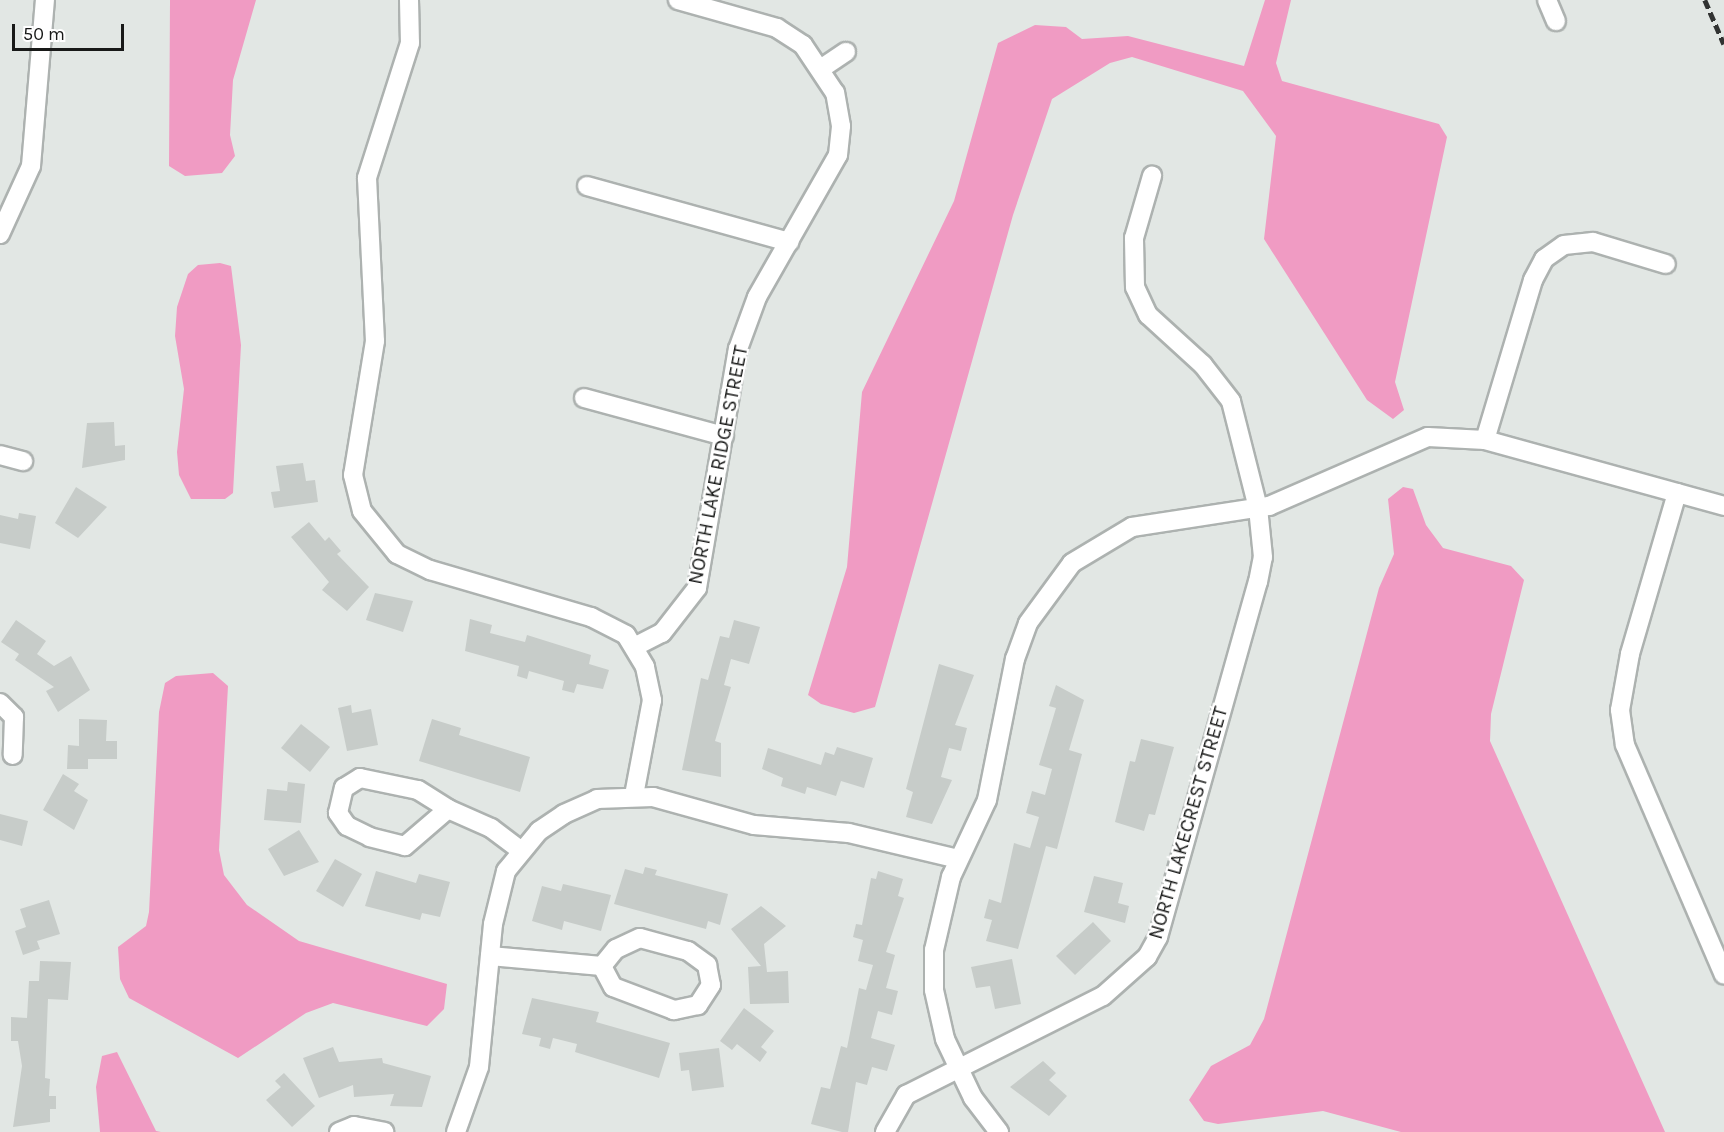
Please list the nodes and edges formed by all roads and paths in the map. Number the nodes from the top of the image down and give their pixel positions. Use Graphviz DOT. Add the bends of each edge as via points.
graph roads {
  1 [pos="45,0"];
  2 [pos="409,0"];
  3 [pos="678,0"];
  4 [pos="1547,0"];
  5 [pos="1556,21"];
  6 [pos="846,52"];
  7 [pos="822,68"];
  8 [pos="1152,176"];
  9 [pos="587,186"];
  10 [pos="0,234"];
  11 [pos="789,242"];
  12 [pos="1666,264"];
  13 [pos="584,398"];
  14 [pos="724,436"];
  15 [pos="1485,440"];
  16 [pos="0,455"];
  17 [pos="23,461"];
  18 [pos="1677,493"];
  19 [pos="1724,506"];
  20 [pos="1258,508"];
  21 [pos="636,646"];
  22 [pos="0,703"];
  23 [pos="13,755"];
  24 [pos="634,795"];
  25 [pos="448,809"];
  26 [pos="520,851"];
  27 [pos="958,859"];
  28 [pos="490,956"];
  29 [pos="602,966"];
  30 [pos="1724,975"];
  31 [pos="958,1067"];
  32 [pos="339,1132"];
  33 [pos="384,1132"];
  34 [pos="456,1132"];
  35 [pos="885,1132"];
  36 [pos="999,1132"];
  1 -- 10 [label="street" via="31,166"];
  2 -- 21 [label="street" via="410,43 368,178 375,340 353,475 362,511 378,536 397,554 430,570 591,617 626,635"];
  3 -- 7 [label="street, NORTH LAKE RIDGE STREET" via="777,28 803,45"];
  4 -- 5 [label="street"];
  6 -- 7 [label="street"];
  7 -- 11 [label="street, NORTH LAKE RIDGE STREET" via="835,93 838,155"];
  8 -- 20 [label="street, NORTH LAKECREST STREET" via="1134,238 1139,302 1231,401"];
  9 -- 11 [label="street"];
  11 -- 14 [label="street, NORTH LAKE RIDGE STREET" via="747,323"];
  12 -- 15 [label="street" via="1593,242 1564,245 1544,259 1533,280"];
  13 -- 14 [label="street"];
  14 -- 21 [label="street, NORTH LAKE RIDGE STREET" via="697,588 662,633"];
  15 -- 18 [label="street"];
  15 -- 20 [label="street" via="1428,437"];
  16 -- 17 [label="street"];
  18 -- 19 [label="street"];
  18 -- 30 [label="street" via="1630,654 1620,710 1625,745"];
  20 -- 27 [label="street" via="1132,526 1072,563 1028,623 1015,659 987,801"];
  20 -- 31 [label="street, NORTH LAKECREST STREET" via="1263,558 1258,582 1158,937 1147,957 1103,996"];
  21 -- 24 [label="street" via="652,700"];
  22 -- 23 [label="street" via="14,717"];
  24 -- 26 [label="street" via="597,799 564,814"];
  24 -- 27 [label="street" via="753,825 849,833"];
  25 -- 25 [label="street" via="418,790 368,778 345,788 338,813 360,833 405,846"];
  25 -- 26 [label="street" via="491,828"];
  26 -- 28 [label="street" via="498,896"];
  27 -- 31 [label="street" via="937,923 934,970 938,1018"];
  28 -- 29 [label="street"];
  28 -- 34 [label="street" via="479,1067"];
  29 -- 29 [label="street" via="607,979 625,994 674,1010 698,1005 711,985 707,965 697,956 649,939 627,943"];
  31 -- 35 [label="street, NORTH LAKECREST STREET" via="906,1095"];
  31 -- 36 [label="street"];
  32 -- 33 [label="street" via="354,1126"];
}
